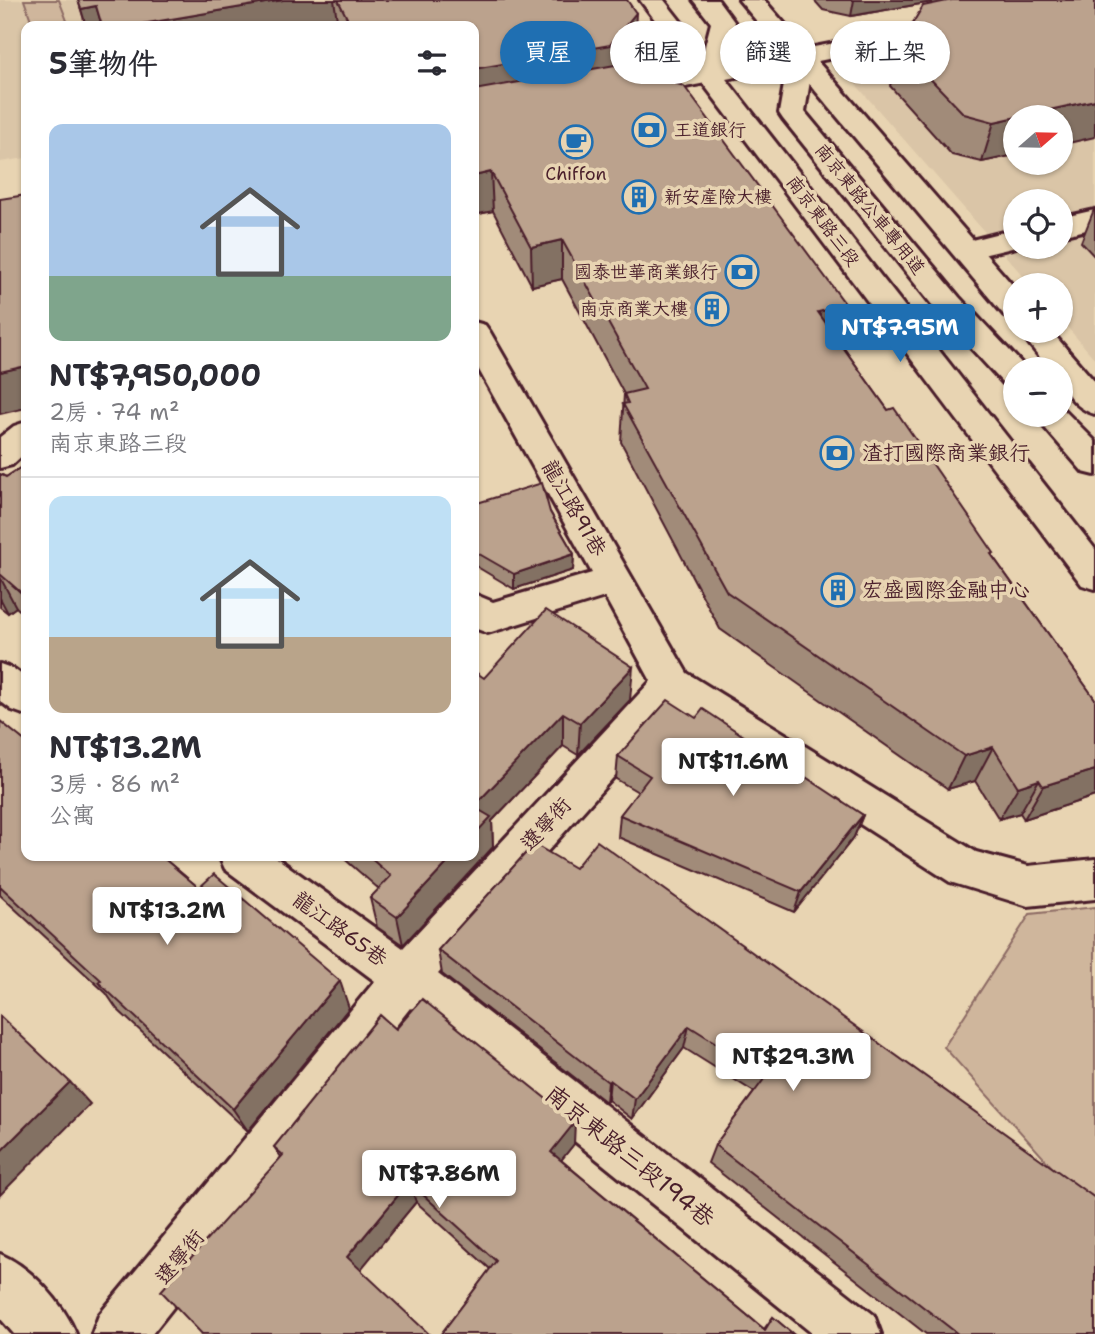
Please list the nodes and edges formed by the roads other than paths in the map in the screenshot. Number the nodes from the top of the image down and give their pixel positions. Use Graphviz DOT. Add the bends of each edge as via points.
graph roads {
  1 [pos="652,0"];
  2 [pos="705,0"];
  3 [pos="751,0"];
  4 [pos="769,21"];
  5 [pos="983,21"];
  6 [pos="816,55"];
  7 [pos="720,73"];
  8 [pos="710,75"];
  9 [pos="816,75"];
  10 [pos="797,84"];
  11 [pos="591,97"];
  12 [pos="1095,219"];
  13 [pos="1073,224"];
  14 [pos="1003,241"];
  15 [pos="966,250"];
  16 [pos="1003,294"];
  17 [pos="479,341"];
  18 [pos="1045,343"];
  19 [pos="1003,363"];
  20 [pos="1091,393"];
  21 [pos="1062,427"];
  22 [pos="21,438"];
  23 [pos="0,456"];
  24 [pos="1095,463"];
  25 [pos="1095,575"];
  26 [pos="615,580"];
  27 [pos="479,612"];
  28 [pos="0,680"];
  29 [pos="673,684"];
  30 [pos="21,695"];
  31 [pos="247,861"];
  32 [pos="1095,879"];
  33 [pos="406,977"];
  34 [pos="0,1280"];
  35 [pos="50,1334"];
  36 [pos="118,1334"];
  37 [pos="855,1334"];
  1 -- 8 [label="main road, 南京東路三段"];
  2 -- 8 [label="main road" via="723,23"];
  3 -- 4 [label="main road"];
  5 -- 6 [label="main road"];
  7 -- 8 [label="main road"];
  8 -- 11 [label="main road"];
  8 -- 25 [label="main road, 南京東路三段"];
  9 -- 15 [label="main road"];
  10 -- 19 [label="main road, 南京東路公車專用道" via="792,113 948,304"];
  12 -- 13 [label="main road"];
  14 -- 15 [label="main road"];
  15 -- 16 [label="main road"];
  17 -- 26 [label="main road, 龍江路91巷"];
  18 -- 20 [label="main road"];
  21 -- 24 [label="main road"];
  22 -- 23 [label="main road"];
  26 -- 27 [label="main road" via="488,618"];
  26 -- 29 [label="main road, 龍江路91巷"];
  28 -- 30 [label="main road"];
  29 -- 32 [label="main road" via="965,868 1028,886"];
  29 -- 33 [label="main road, 遼寧街"];
  31 -- 33 [label="main road, 龍江路65巷"];
  33 -- 36 [label="main road, 遼寧街"];
  33 -- 37 [label="main road, 南京東路三段194巷"];
  34 -- 35 [label="main road"];
}
